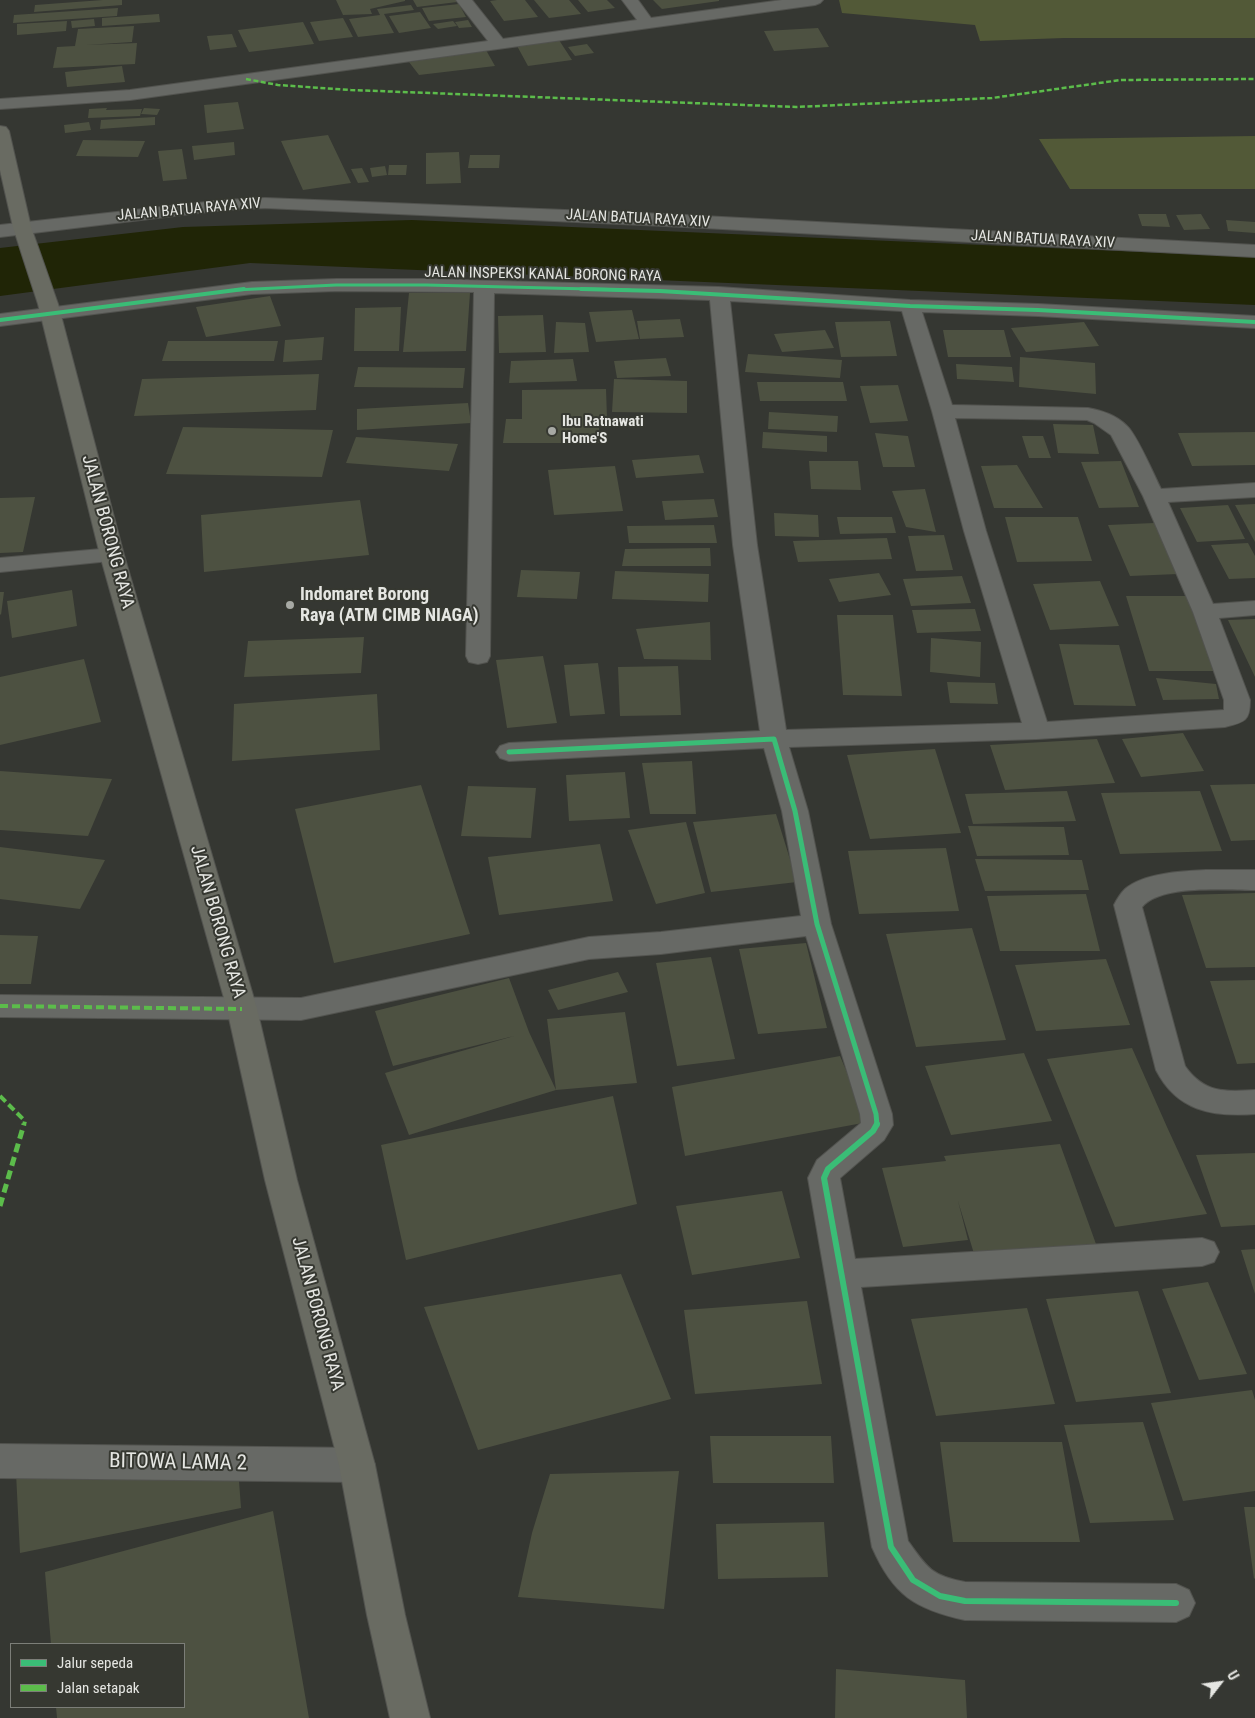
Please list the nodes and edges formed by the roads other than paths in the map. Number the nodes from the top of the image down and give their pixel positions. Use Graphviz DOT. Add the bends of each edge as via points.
graph roads {
  1 [pos="464,0"];
  2 [pos="630,0"];
  3 [pos="815,0"];
  4 [pos="795,1"];
  5 [pos="648,24"];
  6 [pos="498,43"];
  7 [pos="0,104"];
  8 [pos="0,131"];
  9 [pos="0,231"];
  10 [pos="24,234"];
  11 [pos="1255,251"];
  12 [pos="484,286"];
  13 [pos="720,293"];
  14 [pos="910,306"];
  15 [pos="49,308"];
  16 [pos="0,320"];
  17 [pos="1255,322"];
  18 [pos="943,411"];
  19 [pos="1255,490"];
  20 [pos="1154,496"];
  21 [pos="112,555"];
  22 [pos="0,565"];
  23 [pos="1255,608"];
  24 [pos="1205,612"];
  25 [pos="478,656"];
  26 [pos="1036,731"];
  27 [pos="774,739"];
  28 [pos="509,752"];
  29 [pos="1255,880"];
  30 [pos="817,924"];
  31 [pos="0,1006"];
  32 [pos="242,1009"];
  33 [pos="1255,1102"];
  34 [pos="1202,1252"];
  35 [pos="842,1274"];
  36 [pos="0,1461"];
  37 [pos="357,1465"];
  38 [pos="1176,1603"];
  39 [pos="410,1718"];
  1 -- 6 [label="street"];
  2 -- 5 [label="street"];
  3 -- 4 [label="street"];
  4 -- 5 [label="street"];
  5 -- 6 [label="street"];
  6 -- 7 [label="street" via="130,95"];
  8 -- 10 [label="main road, JALAN BORONG RAYA"];
  9 -- 10 [label="street, JALAN BATUA RAYA XIV"];
  10 -- 11 [label="street, JALAN BATUA RAYA XIV" via="224,205 274,203"];
  10 -- 15 [label="main road, JALAN BORONG RAYA"];
  12 -- 13 [label="street, JALAN INSPEKSI KANAL BORONG RAYA"];
  12 -- 15 [label="street, JALAN INSPEKSI KANAL BORONG RAYA" via="252,288"];
  12 -- 25 [label="street"];
  13 -- 14 [label="street, JALAN INSPEKSI KANAL BORONG RAYA"];
  13 -- 27 [label="street" via="745,545"];
  14 -- 17 [label="street, JALAN INSPEKSI KANAL BORONG RAYA"];
  14 -- 18 [label="street"];
  15 -- 16 [label="street, JALAN INSPEKSI KANAL BORONG RAYA"];
  15 -- 21 [label="main road, JALAN BORONG RAYA"];
  18 -- 20 [label="street" via="1088,414 1102,418 1120,431"];
  18 -- 26 [label="street" via="975,531"];
  19 -- 20 [label="street"];
  20 -- 24 [label="street"];
  21 -- 22 [label="street"];
  21 -- 32 [label="main road, JALAN BORONG RAYA"];
  23 -- 24 [label="street"];
  24 -- 26 [label="street" via="1237,700 1236,714 1225,720"];
  26 -- 27 [label="street"];
  27 -- 28 [label="street"];
  27 -- 30 [label="street" via="795,811"];
  29 -- 33 [label="street" via="1172,882 1152,887 1131,899 1128,905 1171,1070 1183,1087 1204,1098 1228,1104"];
  30 -- 32 [label="street" via="660,943 588,948 300,1009"];
  30 -- 35 [label="street" via="877,1125 828,1169 824,1178"];
  31 -- 32 [label="street"];
  32 -- 37 [label="main road, JALAN BORONG RAYA" via="281,1180"];
  34 -- 35 [label="street"];
  35 -- 38 [label="street" via="892,1547 913,1580 940,1596 965,1601"];
  36 -- 37 [label="street, BITOWA LAMA 2"];
  37 -- 39 [label="main road, JALAN BORONG RAYA"];
}
